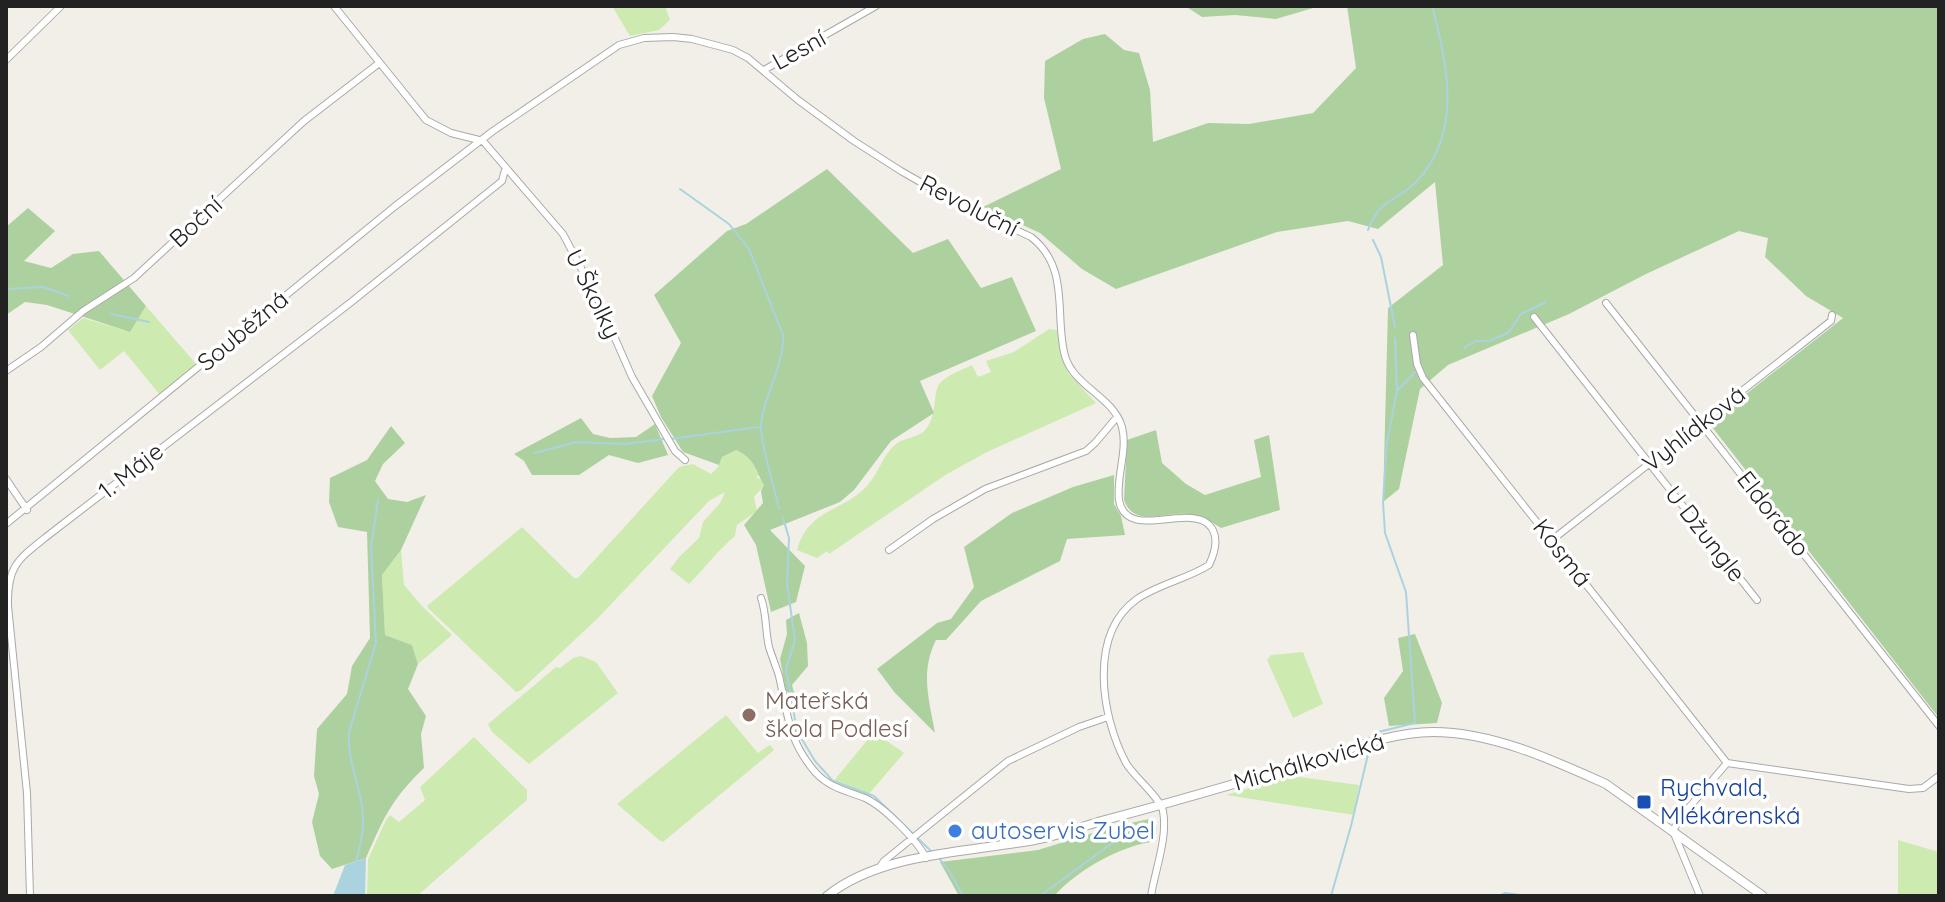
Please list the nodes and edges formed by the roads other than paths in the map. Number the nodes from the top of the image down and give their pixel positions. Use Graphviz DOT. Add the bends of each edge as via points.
graph roads {
  1 [pos="61,6"];
  2 [pos="334,6"];
  3 [pos="876,6"];
  4 [pos="6,60"];
  5 [pos="378,64"];
  6 [pos="764,70"];
  7 [pos="483,141"];
  8 [pos="505,170"];
  9 [pos="1606,303"];
  10 [pos="1832,315"];
  11 [pos="1534,317"];
  12 [pos="1413,335"];
  13 [pos="6,371"];
  14 [pos="1117,417"];
  15 [pos="1702,423"];
  16 [pos="685,460"];
  17 [pos="1650,464"];
  18 [pos="6,479"];
  19 [pos="27,510"];
  20 [pos="6,524"];
  21 [pos="1552,540"];
  22 [pos="889,550"];
  23 [pos="8,571"];
  24 [pos="761,598"];
  25 [pos="1757,600"];
  26 [pos="1108,717"];
  27 [pos="1939,726"];
  28 [pos="1727,763"];
  29 [pos="1939,776"];
  30 [pos="1160,805"];
  31 [pos="1673,831"];
  32 [pos="911,839"];
  33 [pos="926,858"];
  34 [pos="879,868"];
  35 [pos="30,896"];
  36 [pos="827,896"];
  37 [pos="1151,896"];
  38 [pos="1700,896"];
  39 [pos="1763,896"];
  1 -- 4 [label="street"];
  2 -- 5 [label="street"];
  3 -- 6 [label="street, Lesní"];
  5 -- 7 [label="street" via="426,120"];
  5 -- 13 [label="street, Boční" via="304,121 134,278"];
  6 -- 7 [label="street, Revoluční" via="720,45 644,38 604,54"];
  6 -- 14 [label="street, Revoluční" via="889,164 1041,244 1058,287 1065,356 1073,373"];
  7 -- 8 [label="street, U Školky"];
  7 -- 19 [label="street, Souběžná" via="394,207"];
  8 -- 16 [label="street, U Školky" via="515,175 563,234 632,377"];
  8 -- 23 [label="street, 1. Máje" via="502,181"];
  9 -- 15 [label="street, Eldorádo"];
  10 -- 15 [label="street, Vyhlídková"];
  11 -- 17 [label="street, U Džungle"];
  12 -- 21 [label="street, Kosmá" via="1423,378"];
  14 -- 22 [label="street" via="1086,451 985,489"];
  14 -- 26 [label="street" via="1123,435 1123,509 1148,522 1206,522 1217,542 1209,565 1157,588 1120,615 1108,637"];
  15 -- 17 [label="street, Vyhlídková"];
  15 -- 27 [label="street, Eldorádo"];
  17 -- 21 [label="street, Vyhlídková"];
  17 -- 25 [label="street, U Džungle"];
  18 -- 19 [label="street"];
  19 -- 20 [label="street, Souběžná"];
  21 -- 28 [label="street, Kosmá"];
  23 -- 35 [label="street, 1. Máje"];
  24 -- 32 [label="street" via="790,732 803,755 825,780 868,799"];
  26 -- 30 [label="street" via="1127,765"];
  26 -- 32 [label="street" via="1008,761"];
  28 -- 29 [label="street" via="1916,789"];
  28 -- 31 [label="street"];
  30 -- 31 [label="street, Michálkovická" via="1397,737 1451,733 1493,741 1606,784"];
  30 -- 33 [label="street, Michálkovická" via="1034,840"];
  30 -- 37 [label="street" via="1162,839"];
  31 -- 38 [label="street"];
  31 -- 39 [label="street, Michálkovická"];
  32 -- 33 [label="street"];
  32 -- 34 [label="street"];
  33 -- 34 [label="street, Michálkovická"];
  34 -- 36 [label="street, Michálkovická"];
}
